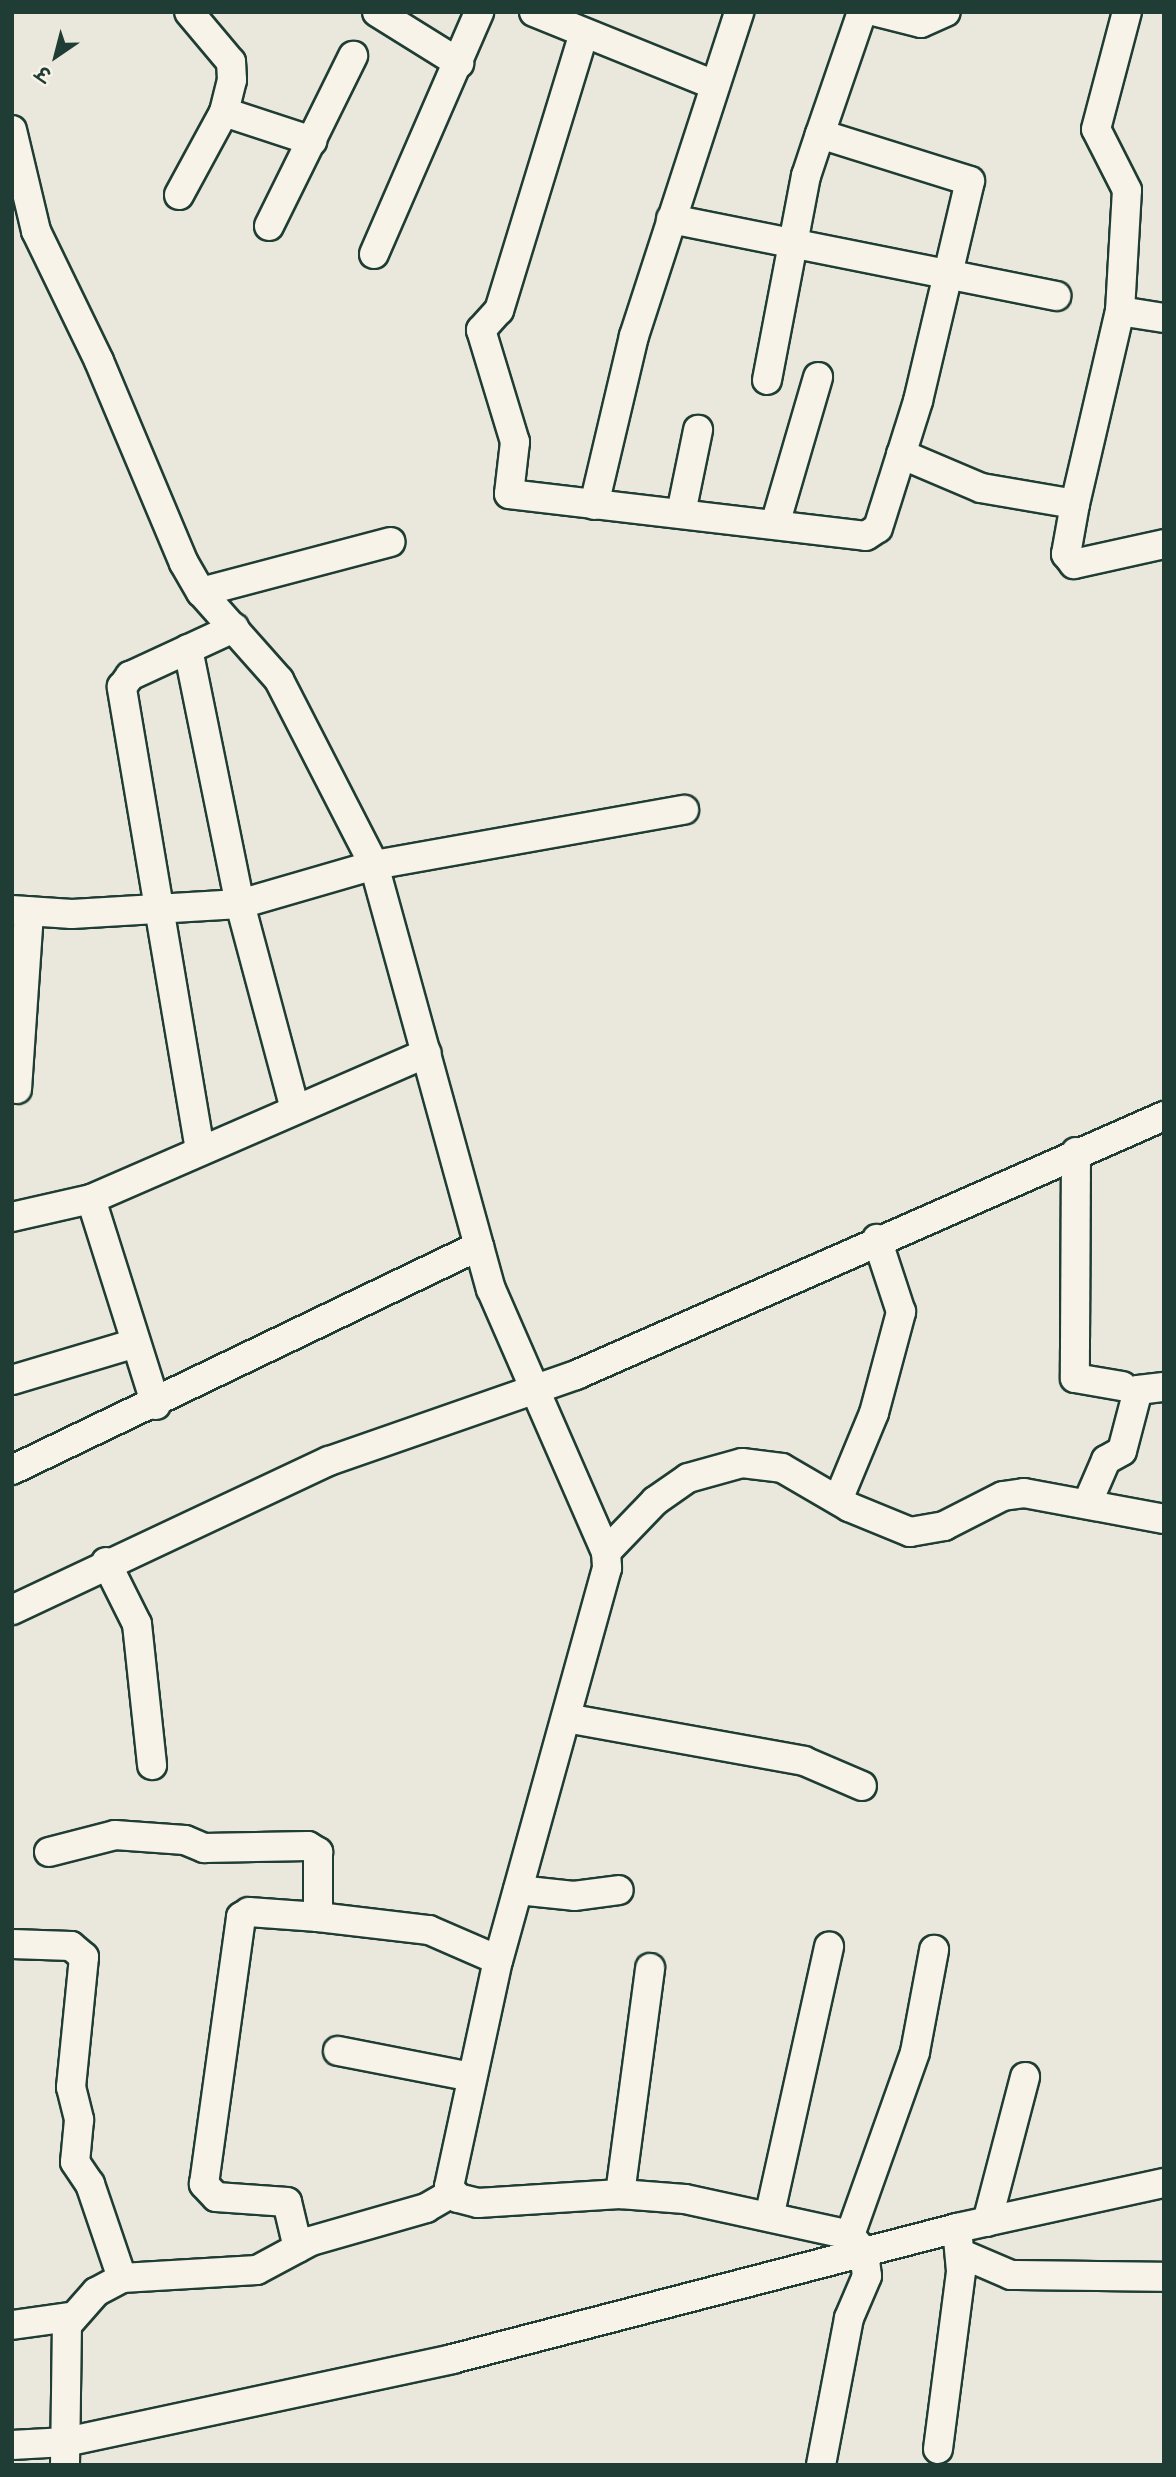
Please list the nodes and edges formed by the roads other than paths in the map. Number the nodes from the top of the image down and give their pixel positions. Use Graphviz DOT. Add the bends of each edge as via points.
graph roads {
  1 [pos="189,12"];
  2 [pos="377,12"];
  3 [pos="479,12"];
  4 [pos="534,12"];
  5 [pos="739,12"];
  6 [pos="862,12"];
  7 [pos="877,12"];
  8 [pos="946,12"];
  9 [pos="1127,12"];
  10 [pos="572,25"];
  11 [pos="353,56"];
  12 [pos="459,63"];
  13 [pos="712,84"];
  14 [pos="224,112"];
  15 [pos="12,130"];
  16 [pos="820,134"];
  17 [pos="312,141"];
  18 [pos="179,194"];
  19 [pos="671,219"];
  20 [pos="269,226"];
  21 [pos="794,245"];
  22 [pos="374,254"];
  23 [pos="948,274"];
  24 [pos="1056,296"];
  25 [pos="1120,311"];
  26 [pos="1164,318"];
  27 [pos="818,377"];
  28 [pos="767,380"];
  29 [pos="698,429"];
  30 [pos="901,454"];
  31 [pos="1075,504"];
  32 [pos="594,505"];
  33 [pos="681,513"];
  34 [pos="776,521"];
  35 [pos="390,542"];
  36 [pos="1164,544"];
  37 [pos="201,592"];
  38 [pos="234,628"];
  39 [pos="188,649"];
  40 [pos="684,810"];
  41 [pos="374,865"];
  42 [pos="240,904"];
  43 [pos="20,911"];
  44 [pos="156,911"];
  45 [pos="427,1053"];
  46 [pos="17,1089"];
  47 [pos="294,1106"];
  48 [pos="1164,1116"];
  49 [pos="200,1150"];
  50 [pos="1076,1152"];
  51 [pos="91,1199"];
  52 [pos="12,1217"];
  53 [pos="877,1239"];
  54 [pos="479,1245"];
  55 [pos="136,1343"];
  56 [pos="12,1380"];
  57 [pos="531,1386"];
  58 [pos="1122,1386"];
  59 [pos="1164,1387"];
  60 [pos="156,1405"];
  61 [pos="12,1470"];
  62 [pos="838,1500"];
  63 [pos="1087,1504"];
  64 [pos="1164,1519"];
  65 [pos="606,1552"];
  66 [pos="107,1562"];
  67 [pos="12,1610"];
  68 [pos="566,1718"];
  69 [pos="152,1765"];
  70 [pos="862,1786"];
  71 [pos="49,1852"];
  72 [pos="518,1890"];
  73 [pos="618,1890"];
  74 [pos="318,1917"];
  75 [pos="12,1944"];
  76 [pos="829,1946"];
  77 [pos="934,1950"];
  78 [pos="498,1960"];
  79 [pos="650,1968"];
  80 [pos="338,2050"];
  81 [pos="472,2077"];
  82 [pos="1025,2077"];
  83 [pos="1164,2183"];
  84 [pos="452,2193"];
  85 [pos="620,2194"];
  86 [pos="770,2213"];
  87 [pos="986,2222"];
  88 [pos="960,2241"];
  89 [pos="857,2244"];
  90 [pos="298,2248"];
  91 [pos="1164,2277"];
  92 [pos="122,2278"];
  93 [pos="70,2317"];
  94 [pos="12,2325"];
  95 [pos="12,2445"];
  96 [pos="938,2449"];
  97 [pos="65,2453"];
  98 [pos="821,2465"];
  1 -- 14 [label="street" via="231,62"];
  2 -- 12 [label="street"];
  3 -- 12 [label="street"];
  4 -- 10 [label="street"];
  5 -- 13 [label="street"];
  6 -- 16 [label="street"];
  7 -- 8 [label="street" via="921,23"];
  9 -- 25 [label="street" via="1096,129 1126,190"];
  10 -- 13 [label="street"];
  10 -- 32 [label="street" via="496,317 481,330 516,448 509,494"];
  11 -- 17 [label="street"];
  12 -- 22 [label="street"];
  13 -- 19 [label="street"];
  14 -- 17 [label="street"];
  14 -- 18 [label="street"];
  15 -- 37 [label="street" via="36,231"];
  16 -- 21 [label="street"];
  16 -- 23 [label="street" via="970,181"];
  17 -- 20 [label="street"];
  19 -- 21 [label="street"];
  19 -- 32 [label="street"];
  21 -- 23 [label="street"];
  21 -- 28 [label="street"];
  23 -- 24 [label="street"];
  23 -- 30 [label="street"];
  25 -- 26 [label="street"];
  25 -- 31 [label="street"];
  27 -- 34 [label="street"];
  29 -- 33 [label="street"];
  30 -- 31 [label="street" via="981,488"];
  30 -- 34 [label="street" via="871,535"];
  31 -- 36 [label="street" via="1066,554 1074,564"];
  32 -- 33 [label="street"];
  33 -- 34 [label="street"];
  35 -- 37 [label="street"];
  37 -- 38 [label="street"];
  38 -- 39 [label="street"];
  38 -- 41 [label="street" via="279,680"];
  39 -- 42 [label="street"];
  39 -- 44 [label="street" via="130,676 122,687"];
  40 -- 41 [label="street"];
  41 -- 42 [label="street"];
  41 -- 45 [label="street"];
  42 -- 44 [label="street"];
  42 -- 47 [label="street"];
  43 -- 44 [label="street"];
  43 -- 46 [label="street"];
  44 -- 49 [label="street"];
  45 -- 47 [label="street"];
  45 -- 54 [label="street"];
  47 -- 49 [label="street"];
  48 -- 50 [label="street"];
  49 -- 51 [label="street"];
  50 -- 53 [label="street"];
  50 -- 58 [label="street" via="1075,1378"];
  51 -- 52 [label="street"];
  51 -- 55 [label="street"];
  53 -- 57 [label="street" via="576,1375"];
  53 -- 62 [label="street" via="901,1312 874,1413"];
  54 -- 57 [label="street" via="495,1301"];
  54 -- 60 [label="street"];
  55 -- 56 [label="street"];
  55 -- 60 [label="street"];
  57 -- 65 [label="street"];
  57 -- 66 [label="street" via="373,1443"];
  59 -- 63 [label="street" via="1138,1390 1122,1451 1106,1460"];
  60 -- 61 [label="street"];
  62 -- 63 [label="street" via="910,1532 944,1526 1003,1496 1024,1493"];
  62 -- 65 [label="street" via="782,1468 724,1465 688,1478 655,1501"];
  63 -- 64 [label="street"];
  65 -- 68 [label="street"];
  66 -- 67 [label="street"];
  66 -- 69 [label="street" via="137,1624"];
  68 -- 70 [label="street" via="804,1761"];
  68 -- 72 [label="street"];
  71 -- 74 [label="street" via="115,1835 185,1840 205,1848 308,1846 317,1852"];
  72 -- 73 [label="street" via="574,1896"];
  72 -- 78 [label="street"];
  74 -- 78 [label="street" via="429,1930"];
  74 -- 90 [label="street" via="249,1912 240,1917 204,2184 216,2197 287,2202"];
  75 -- 92 [label="street" via="71,1946 84,1957 71,2087 79,2120 75,2162 90,2184"];
  76 -- 86 [label="street"];
  77 -- 89 [label="street" via="915,2052"];
  78 -- 81 [label="street"];
  79 -- 85 [label="street"];
  80 -- 81 [label="street"];
  81 -- 84 [label="street" via="449,2172"];
  82 -- 87 [label="street"];
  83 -- 87 [label="street"];
  84 -- 85 [label="street" via="478,2203"];
  84 -- 90 [label="street" via="426,2208"];
  85 -- 86 [label="street"];
  86 -- 89 [label="street"];
  87 -- 88 [label="street"];
  88 -- 89 [label="street"];
  88 -- 91 [label="street" via="1011,2275"];
  88 -- 96 [label="street"];
  89 -- 97 [label="street" via="452,2359"];
  89 -- 98 [label="street" via="867,2276 849,2318"];
  90 -- 92 [label="street" via="257,2270"];
  92 -- 93 [label="street"];
  93 -- 94 [label="street"];
  93 -- 97 [label="street"];
  95 -- 97 [label="street"];
}
